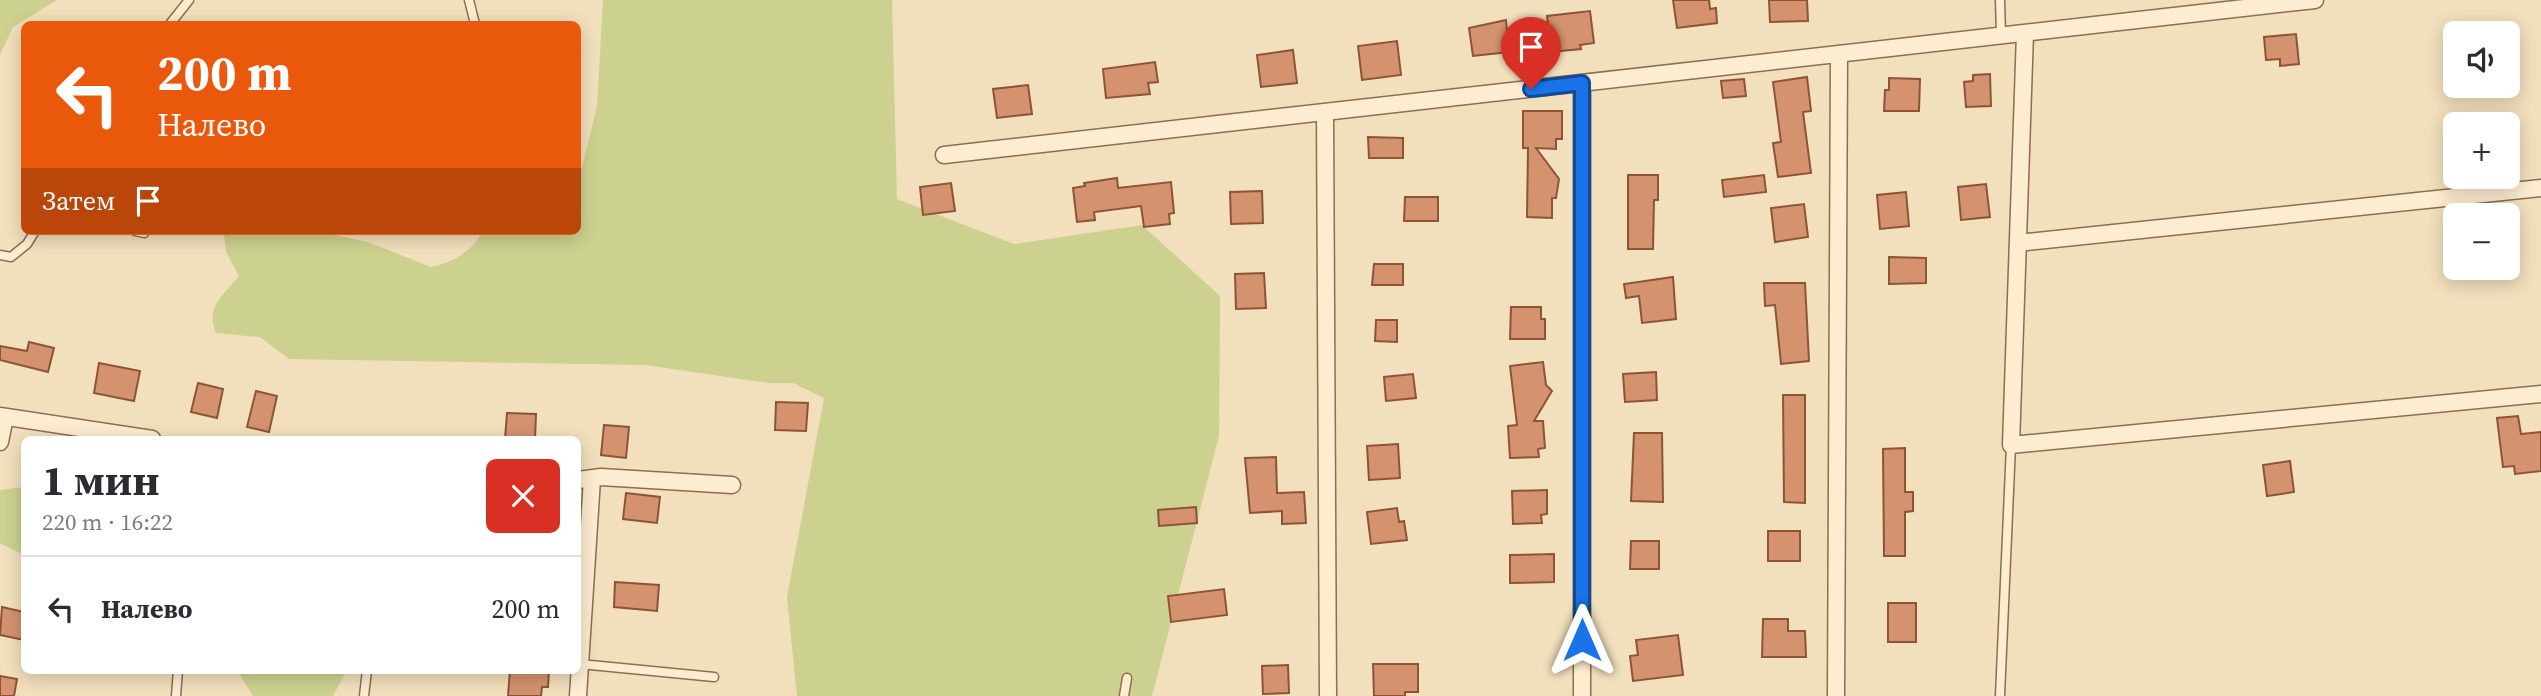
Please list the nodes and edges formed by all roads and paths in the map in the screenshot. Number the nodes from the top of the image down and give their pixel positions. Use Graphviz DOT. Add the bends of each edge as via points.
graph roads {
  1 [pos="189,0"];
  2 [pos="469,0"];
  3 [pos="2000,0"];
  4 [pos="2315,0"];
  5 [pos="172,21"];
  6 [pos="474,21"];
  7 [pos="2025,33"];
  8 [pos="2001,35"];
  9 [pos="1839,54"];
  10 [pos="1582,83"];
  11 [pos="1325,112"];
  12 [pos="944,155"];
  13 [pos="2541,188"];
  14 [pos="33,235"];
  15 [pos="2018,243"];
  16 [pos="0,255"];
  17 [pos="2541,394"];
  18 [pos="3,417"];
  19 [pos="132,436"];
  20 [pos="0,442"];
  21 [pos="2011,445"];
  22 [pos="585,480"];
  23 [pos="732,485"];
  24 [pos="581,627"];
  25 [pos="581,664"];
  26 [pos="178,674"];
  27 [pos="367,674"];
  28 [pos="579,674"];
  29 [pos="714,677"];
  30 [pos="1127,678"];
  31 [pos="176,696"];
  32 [pos="364,696"];
  33 [pos="578,696"];
  34 [pos="1124,696"];
  35 [pos="1328,696"];
  36 [pos="1582,696"];
  37 [pos="1836,696"];
  38 [pos="2000,696"];
  1 -- 5 [label="lane"];
  2 -- 6 [label="lane"];
  3 -- 8 [label="lane"];
  4 -- 7 [label="street"];
  7 -- 8 [label="street"];
  7 -- 15 [label="street"];
  8 -- 9 [label="street"];
  9 -- 10 [label="street"];
  9 -- 37 [label="street"];
  10 -- 11 [label="street"];
  10 -- 36 [label="street"];
  11 -- 12 [label="street"];
  11 -- 35 [label="street"];
  13 -- 15 [label="street"];
  14 -- 16 [label="lane" via="11,257"];
  15 -- 21 [label="street"];
  17 -- 21 [label="street"];
  18 -- 19 [label="street"];
  18 -- 20 [label="street"];
  21 -- 38 [label="lane"];
  22 -- 23 [label="street" via="601,477"];
  22 -- 24 [label="street"];
  25 -- 29 [label="lane"];
  26 -- 31 [label="lane"];
  27 -- 32 [label="lane"];
  28 -- 33 [label="street"];
  30 -- 34 [label="lane"];
}
